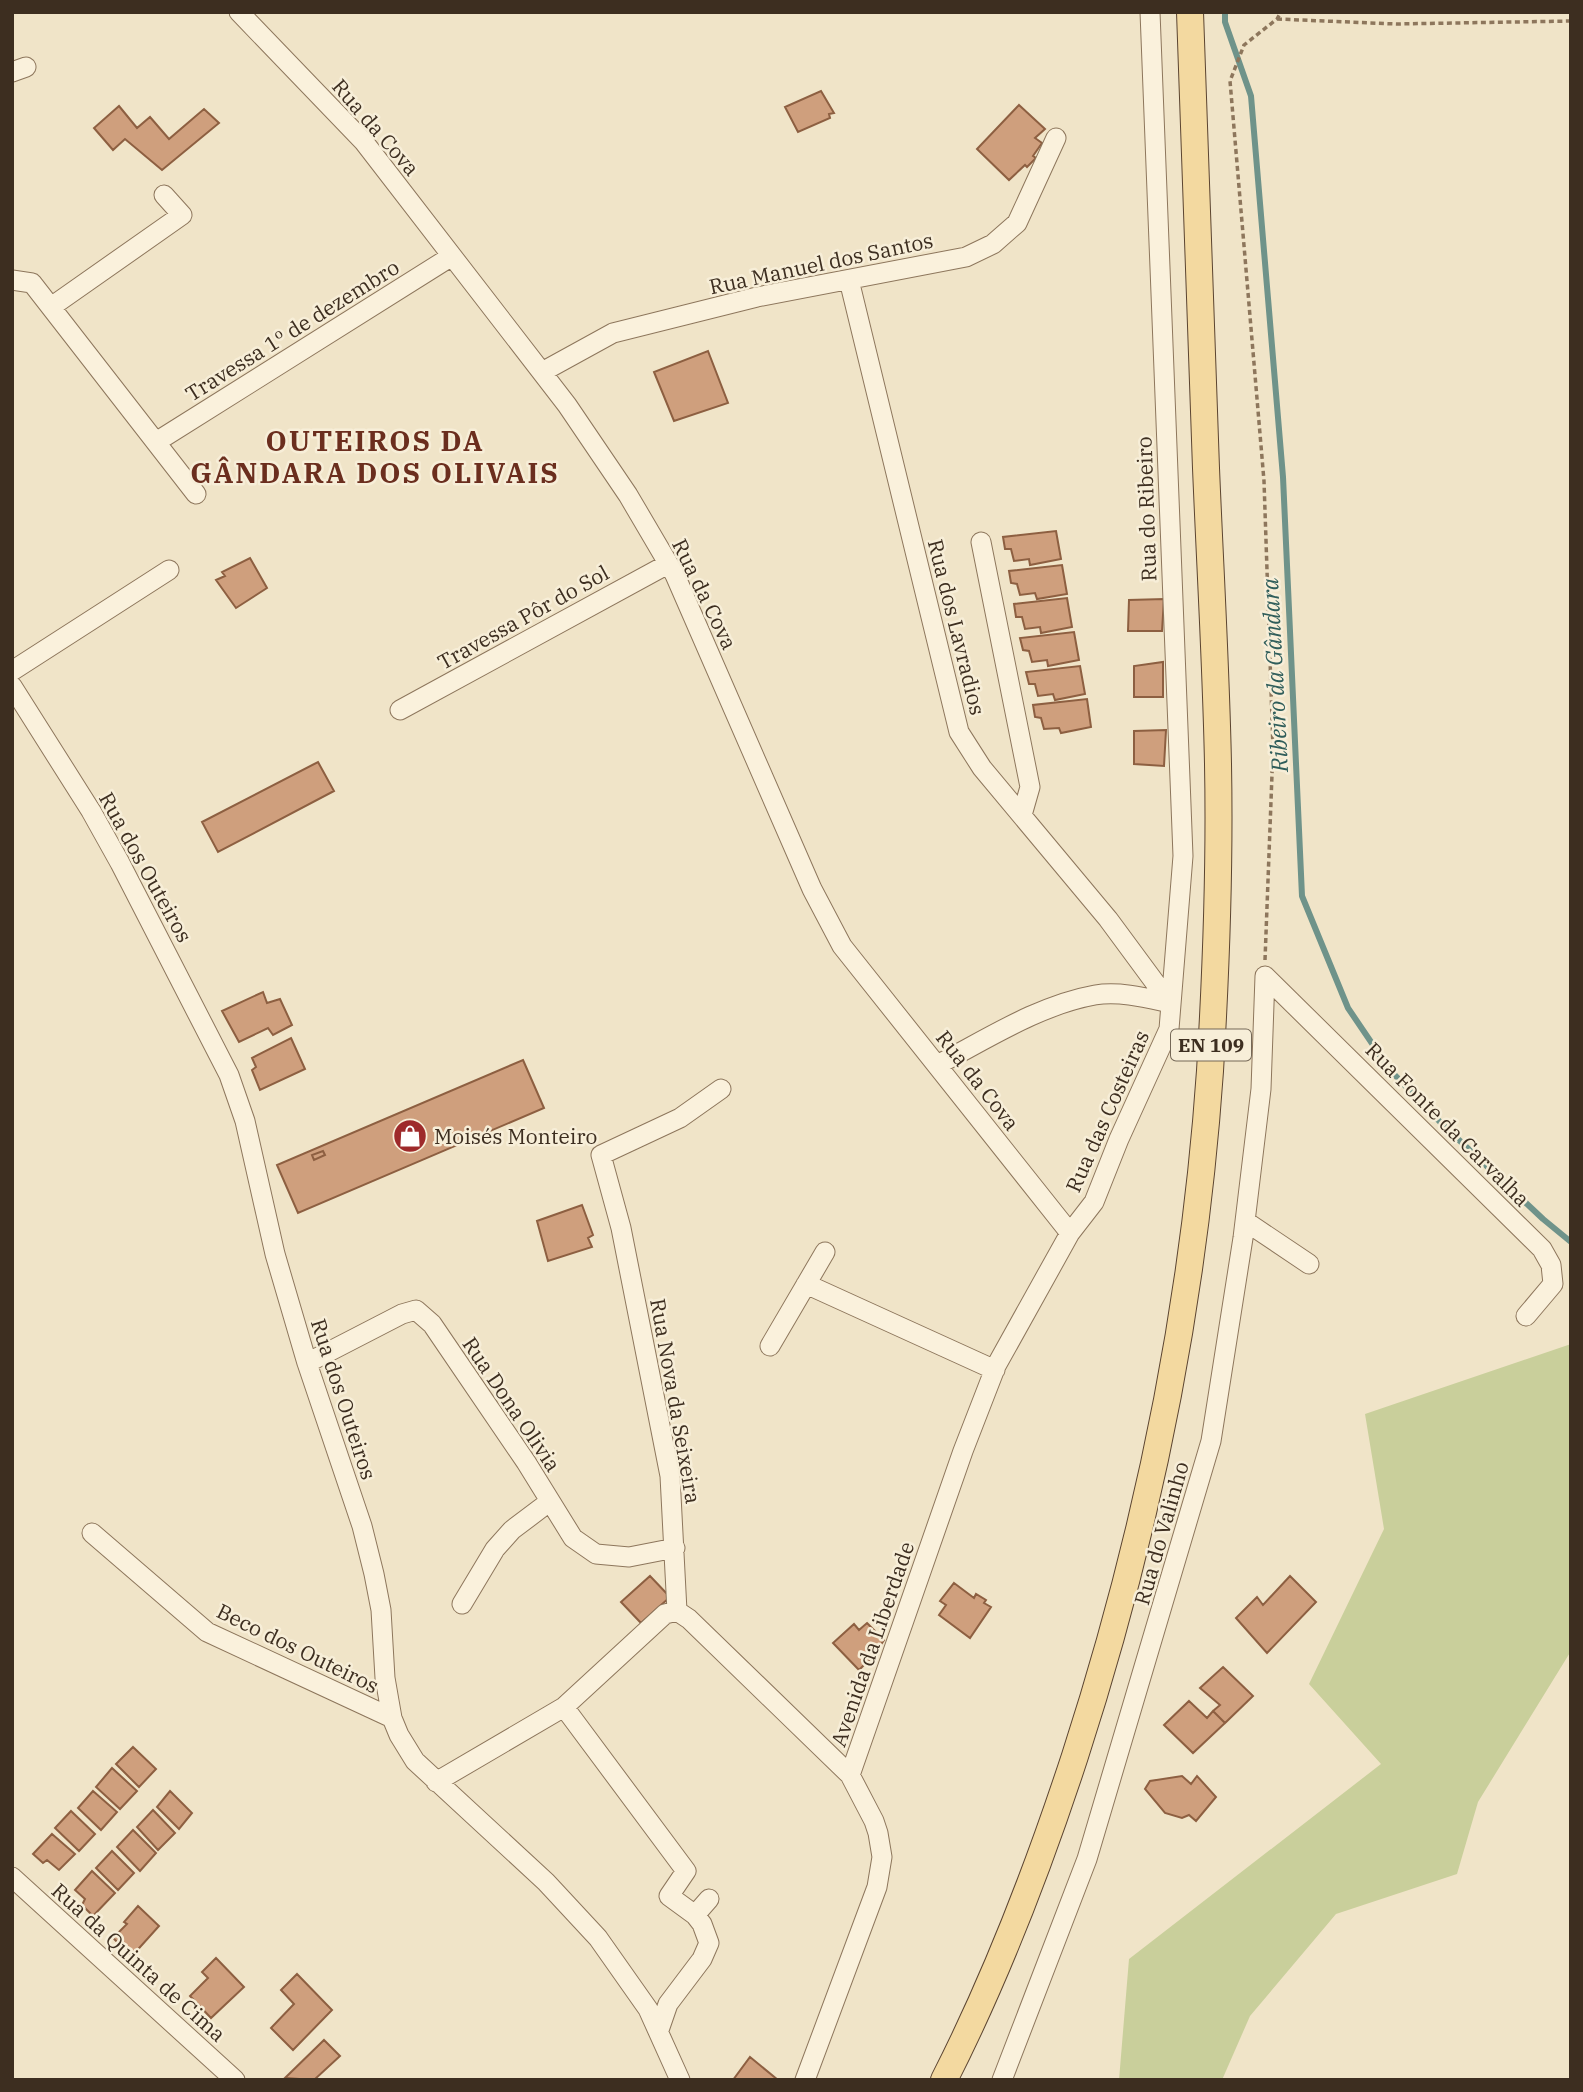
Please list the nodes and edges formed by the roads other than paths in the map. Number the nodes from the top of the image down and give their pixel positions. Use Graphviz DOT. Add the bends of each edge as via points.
graph roads {
  1 [pos="239,12"];
  2 [pos="1150,12"];
  3 [pos="1190,12"];
  4 [pos="1056,138"];
  5 [pos="164,195"];
  6 [pos="452,256"];
  7 [pos="12,280"];
  8 [pos="849,280"];
  9 [pos="51,307"];
  10 [pos="542,372"];
  11 [pos="156,442"];
  12 [pos="196,494"];
  13 [pos="981,542"];
  14 [pos="668,564"];
  15 [pos="169,570"];
  16 [pos="12,671"];
  17 [pos="12,686"];
  18 [pos="400,710"];
  19 [pos="1022,816"];
  20 [pos="1265,976"];
  21 [pos="1171,1003"];
  22 [pos="937,1065"];
  23 [pos="721,1089"];
  24 [pos="1245,1220"];
  25 [pos="1070,1233"];
  26 [pos="825,1252"];
  27 [pos="1309,1264"];
  28 [pos="806,1284"];
  29 [pos="1526,1316"];
  30 [pos="770,1346"];
  31 [pos="307,1363"];
  32 [pos="995,1370"];
  33 [pos="549,1502"];
  34 [pos="92,1533"];
  35 [pos="675,1548"];
  36 [pos="463,1604"];
  37 [pos="677,1611"];
  38 [pos="564,1707"];
  39 [pos="392,1718"];
  40 [pos="850,1775"];
  41 [pos="436,1782"];
  42 [pos="12,1877"];
  43 [pos="709,1899"];
  44 [pos="695,1916"];
  45 [pos="659,2030"];
  46 [pos="235,2080"];
  47 [pos="680,2080"];
  48 [pos="806,2080"];
  49 [pos="944,2080"];
  50 [pos="1002,2080"];
  1 -- 6 [label="street, Rua da Cova" via="364,142"];
  2 -- 21 [label="street, Rua do Ribeiro" via="1183,856"];
  3 -- 49 [label="main road, EN 109" via="1218,768 1210,1072 1190,1259 1177,1353 1149,1490 1089,1711 1028,1888"];
  4 -- 8 [label="street, Rua Manuel dos Santos" via="1017,223 993,244 966,257"];
  5 -- 9 [label="street" via="182,215"];
  6 -- 10 [label="street, Rua da Cova"];
  6 -- 11 [label="street, Travessa 1º de dezembro"];
  7 -- 9 [label="street" via="32,283"];
  8 -- 10 [label="street, Rua Manuel dos Santos" via="757,297 613,333"];
  8 -- 19 [label="street, Rua dos Lavradios" via="960,732 982,768"];
  9 -- 11 [label="street"];
  10 -- 14 [label="street, Rua da Cova" via="628,495"];
  11 -- 12 [label="street"];
  13 -- 19 [label="street" via="1030,787"];
  14 -- 18 [label="street, Travessa Pôr do Sol"];
  14 -- 22 [label="street, Rua da Cova" via="842,946"];
  15 -- 16 [label="street"];
  17 -- 31 [label="street, Rua dos Outeiros" via="114,853 229,1075"];
  19 -- 21 [label="street, Rua dos Lavradios"];
  20 -- 24 [label="street, Rua do Valinho" via="1261,1089"];
  20 -- 29 [label="street, Rua Fonte da Carvalha" via="1542,1249 1551,1265 1553,1284"];
  21 -- 22 [label="street" via="1097,995 1049,1009"];
  21 -- 25 [label="street, Rua das Costeiras" via="1169,1029 1094,1202"];
  22 -- 25 [label="street, Rua da Cova"];
  23 -- 35 [label="street, Rua Nova da Seixeira" via="680,1118 601,1155 621,1228 670,1476"];
  24 -- 27 [label="street"];
  24 -- 50 [label="street, Rua do Valinho" via="1211,1441 1087,1859"];
  25 -- 32 [label="street, Avenida da Liberdade"];
  26 -- 28 [label="street"];
  28 -- 30 [label="street"];
  28 -- 32 [label="street"];
  31 -- 33 [label="street, Rua Dona Olivia" via="409,1311 423,1314"];
  31 -- 39 [label="street, Rua dos Outeiros" via="374,1574"];
  32 -- 40 [label="street, Avenida da Liberdade"];
  33 -- 35 [label="street, Rua Dona Olivia" via="573,1538 596,1554 629,1557"];
  33 -- 36 [label="street" via="495,1549"];
  34 -- 39 [label="street, Beco dos Outeiros" via="207,1632"];
  35 -- 37 [label="street, Rua Nova da Seixeira"];
  37 -- 38 [label="street" via="666,1614"];
  37 -- 40 [label="street"];
  38 -- 41 [label="street"];
  38 -- 44 [label="street" via="686,1871 669,1895"];
  39 -- 41 [label="street, Rua dos Outeiros" via="405,1748"];
  40 -- 48 [label="street, Avenida da Liberdade" via="874,1821 880,1871"];
  41 -- 45 [label="street, Rua dos Outeiros" via="598,1938"];
  42 -- 46 [label="street, Rua da Quinta de Cima"];
  43 -- 44 [label="street"];
  44 -- 45 [label="street" via="709,1943 668,2004"];
  45 -- 47 [label="street, Rua dos Outeiros"];
}
